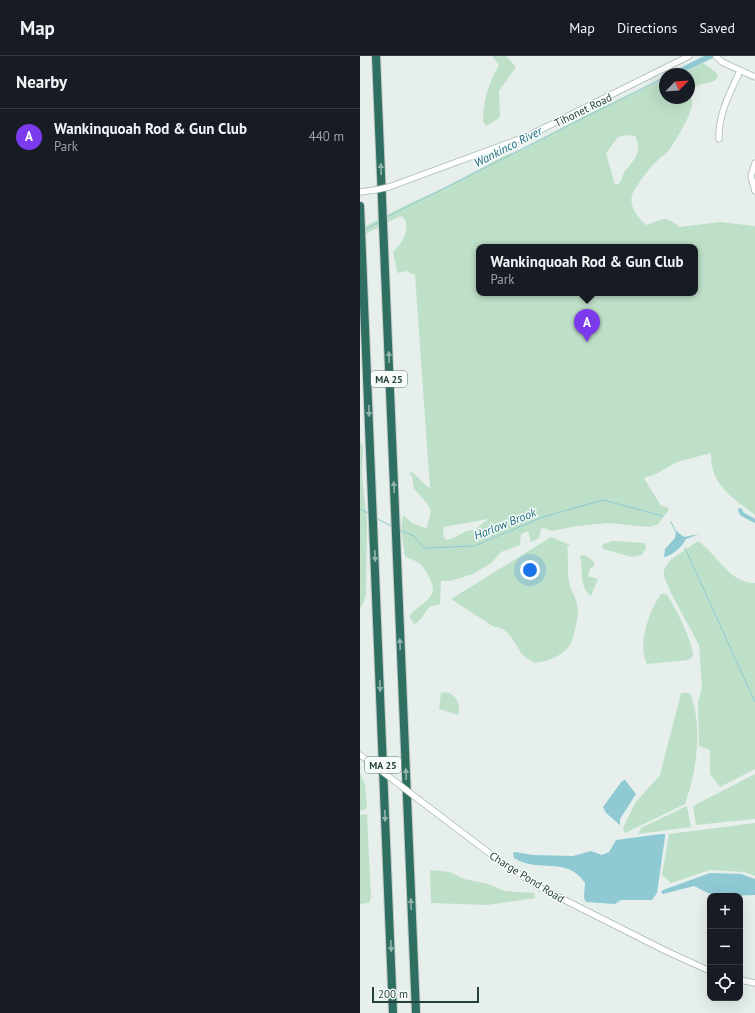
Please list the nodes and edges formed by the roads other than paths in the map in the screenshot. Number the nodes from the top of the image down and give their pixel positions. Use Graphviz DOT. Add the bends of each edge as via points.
graph roads {
  1 [pos="376,56"];
  2 [pos="685,57"];
  3 [pos="716,57"];
  4 [pos="740,71"];
  5 [pos="755,77"];
  6 [pos="719,139"];
  7 [pos="755,163"];
  8 [pos="755,191"];
  9 [pos="363,192"];
  10 [pos="360,206"];
  11 [pos="360,218"];
  12 [pos="360,755"];
  13 [pos="707,970"];
  14 [pos="743,981"];
  15 [pos="755,983"];
  16 [pos="393,1013"];
  17 [pos="416,1013"];
  17 -- 1 [label="highway, MA 25, one-way"];
  2 -- 9 [label="street, Tihonet Road, bridge" via="530,135 389,187"];
  3 -- 4 [label="street"];
  4 -- 5 [label="street"];
  4 -- 6 [label="street" via="722,110 718,127"];
  7 -- 8 [label="street" via="751,176"];
  10 -- 11 [label="highway, MA 25"];
  11 -- 16 [label="highway, MA 25, one-way"];
  12 -- 13 [label="street, Charge Pond Road, bridge" via="538,887"];
  14 -- 15 [label="street"];
}
